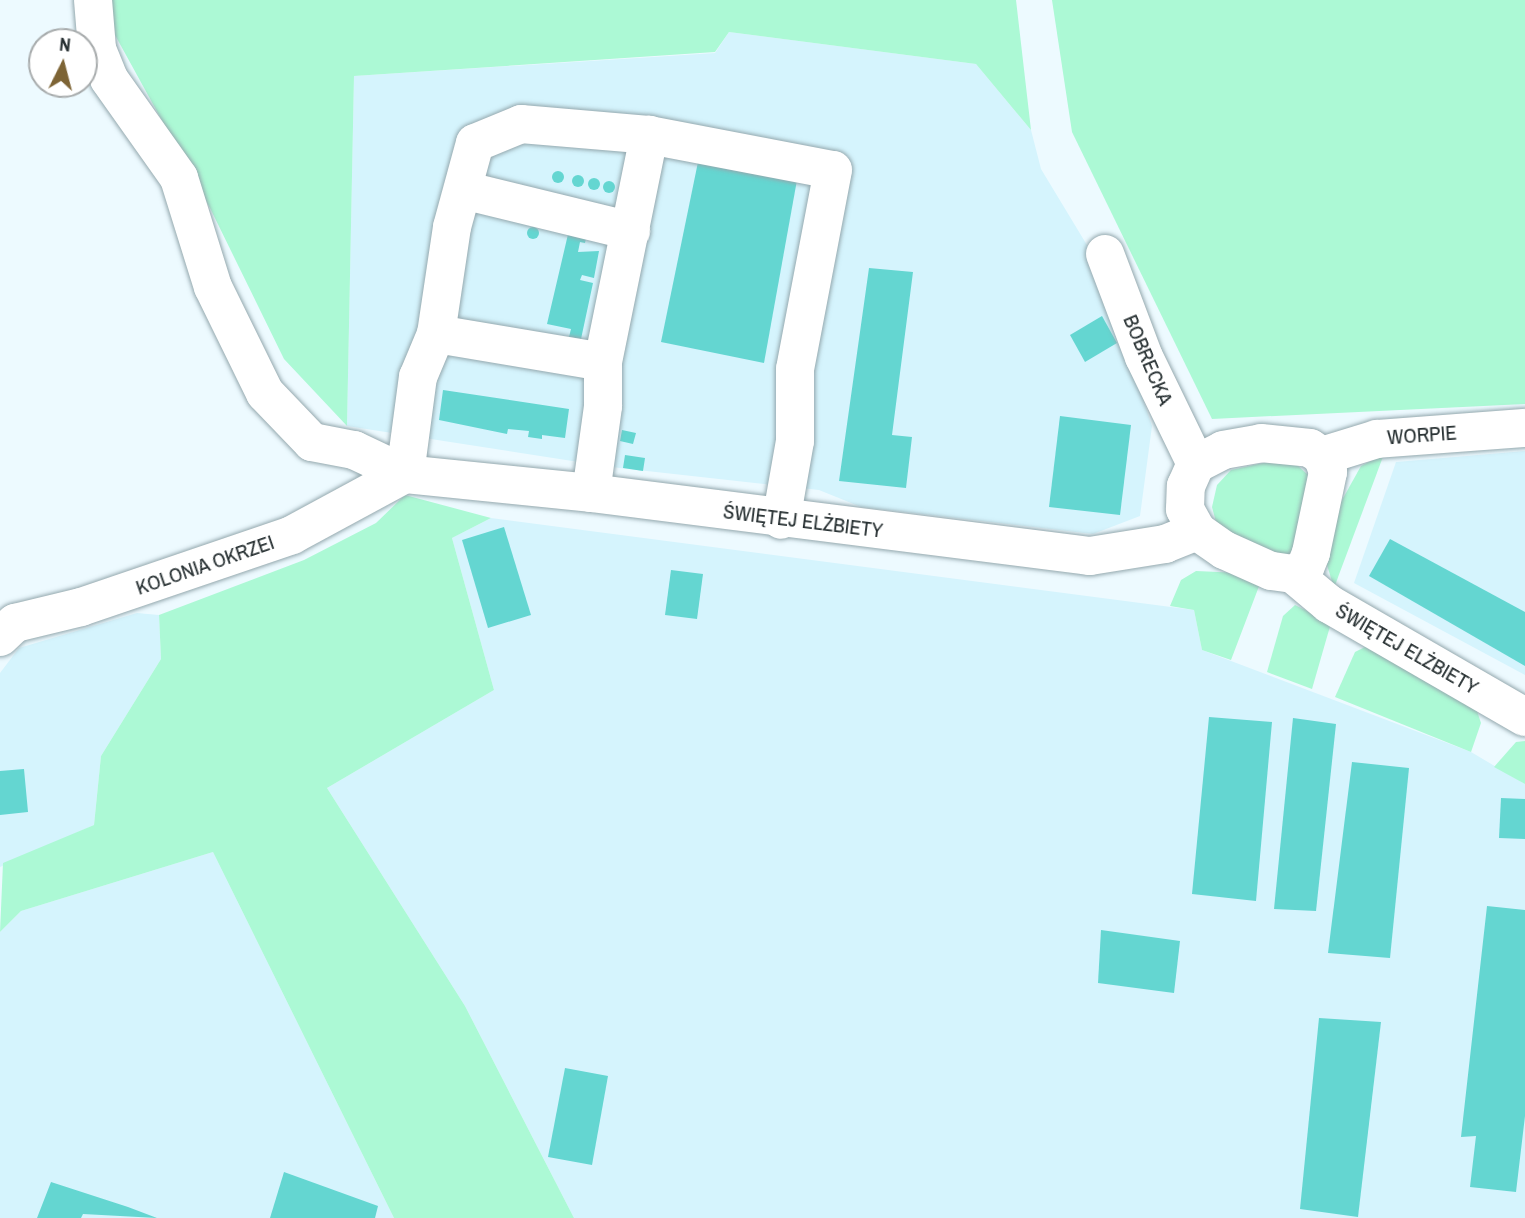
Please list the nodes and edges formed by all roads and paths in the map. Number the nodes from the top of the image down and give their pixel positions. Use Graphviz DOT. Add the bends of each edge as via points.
graph roads {
  1 [pos="93,0"];
  2 [pos="649,135"];
  3 [pos="463,190"];
  4 [pos="631,231"];
  5 [pos="1105,254"];
  6 [pos="436,334"];
  7 [pos="603,362"];
  8 [pos="1525,428"];
  9 [pos="1322,456"];
  10 [pos="1196,464"];
  11 [pos="405,474"];
  12 [pos="591,493"];
  13 [pos="781,520"];
  14 [pos="1197,531"];
  15 [pos="1293,575"];
  16 [pos="0,637"];
  17 [pos="1525,717"];
  1 -- 11 [label="street" via="97,50 109,79 179,178 213,287 265,393 312,442 354,450"];
  2 -- 3 [label="street" via="521,124 475,143"];
  2 -- 4 [label="street"];
  2 -- 13 [label="street" via="832,170 795,369 795,441"];
  3 -- 4 [label="street"];
  3 -- 6 [label="street" via="452,227"];
  4 -- 7 [label="street"];
  5 -- 10 [label="street, BOBRECKA" via="1144,357"];
  6 -- 7 [label="street"];
  6 -- 11 [label="street" via="418,377"];
  7 -- 12 [label="street" via="603,407"];
  8 -- 9 [label="street, WORPIE" via="1377,439"];
  9 -- 10 [label="street" via="1297,444 1261,443 1223,450"];
  9 -- 15 [label="street" via="1329,479 1324,503 1307,565"];
  10 -- 14 [label="street" via="1184,499 1188,520"];
  11 -- 12 [label="street, ŚWIĘTEJ ELŻBIETY"];
  11 -- 16 [label="street, KOLONIA OKRZEI" via="292,535 81,607 15,623"];
  12 -- 13 [label="street, ŚWIĘTEJ ELŻBIETY"];
  13 -- 14 [label="street, ŚWIĘTEJ ELŻBIETY" via="1090,556 1139,551 1179,541"];
  14 -- 15 [label="street" via="1224,550 1271,571"];
  15 -- 17 [label="street, ŚWIĘTEJ ELŻBIETY" via="1329,604"];
}
